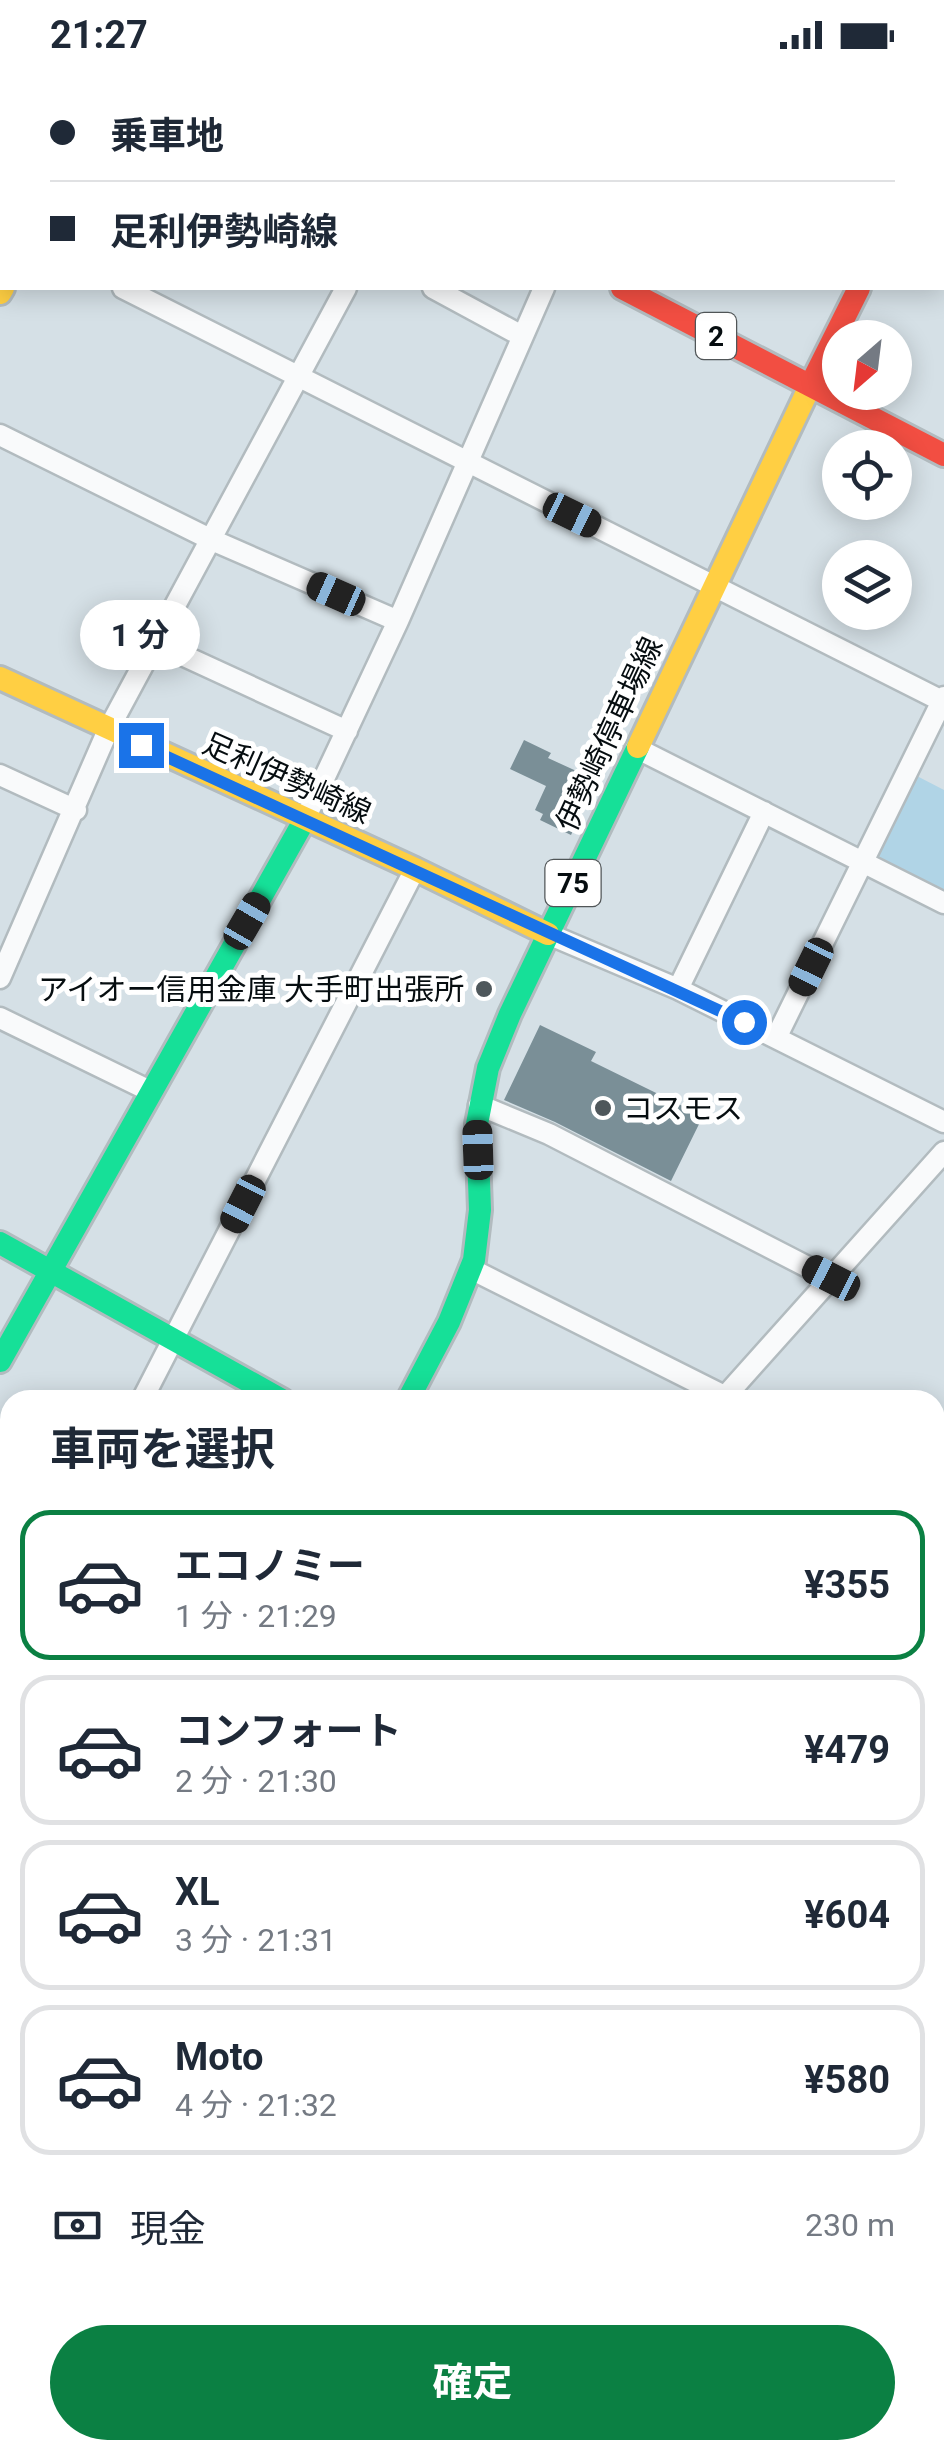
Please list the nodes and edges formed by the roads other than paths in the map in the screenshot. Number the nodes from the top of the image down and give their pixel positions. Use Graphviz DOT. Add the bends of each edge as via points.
graph roads {
  1 [pos="127,290"];
  2 [pos="345,290"];
  3 [pos="437,290"];
  4 [pos="543,290"];
  5 [pos="626,290"];
  6 [pos="859,290"];
  7 [pos="522,336"];
  8 [pos="299,378"];
  9 [pos="810,384"];
  10 [pos="0,436"];
  11 [pos="944,455"];
  12 [pos="466,462"];
  13 [pos="212,540"];
  14 [pos="713,584"];
  15 [pos="398,620"];
  16 [pos="156,643"];
  17 [pos="0,678"];
  18 [pos="943,700"];
  19 [pos="108,730"];
  20 [pos="347,731"];
  21 [pos="636,748"];
  22 [pos="0,775"];
  23 [pos="76,810"];
  24 [pos="764,812"];
  25 [pos="304,819"];
  26 [pos="862,861"];
  27 [pos="415,869"];
  28 [pos="944,902"];
  29 [pos="548,934"];
  30 [pos="0,978"];
  31 [pos="678,988"];
  32 [pos="0,1018"];
  33 [pos="776,1038"];
  34 [pos="152,1092"];
  35 [pos="480,1105"];
  36 [pos="944,1122"];
  37 [pos="944,1152"];
  38 [pos="0,1243"];
  39 [pos="471,1268"];
  40 [pos="49,1270"];
  41 [pos="831,1278"];
  42 [pos="174,1339"];
  43 [pos="0,1361"];
  44 [pos="147,1390"];
  45 [pos="264,1390"];
  46 [pos="413,1390"];
  47 [pos="708,1390"];
  48 [pos="734,1390"];
  1 -- 8 [label="street"];
  2 -- 8 [label="street"];
  3 -- 7 [label="street"];
  4 -- 7 [label="street"];
  5 -- 9 [label="main road, 2"];
  6 -- 9 [label="main road, 伊勢崎停車場線"];
  7 -- 12 [label="street"];
  8 -- 12 [label="street"];
  8 -- 13 [label="street"];
  9 -- 11 [label="main road, 2"];
  9 -- 14 [label="main road, 伊勢崎停車場線 / 75"];
  10 -- 13 [label="street"];
  12 -- 14 [label="street"];
  12 -- 15 [label="street"];
  13 -- 15 [label="street"];
  13 -- 16 [label="street"];
  14 -- 18 [label="street"];
  14 -- 21 [label="main road, 伊勢崎停車場線 / 75"];
  15 -- 20 [label="street"];
  16 -- 19 [label="street"];
  16 -- 20 [label="street"];
  17 -- 19 [label="main road, 足利伊勢崎線"];
  18 -- 26 [label="street"];
  19 -- 23 [label="street"];
  19 -- 25 [label="main road, 足利伊勢崎線"];
  20 -- 25 [label="street"];
  21 -- 24 [label="street"];
  21 -- 29 [label="main road, 伊勢崎停車場線 / 75"];
  22 -- 23 [label="street"];
  23 -- 30 [label="street"];
  24 -- 26 [label="street"];
  24 -- 31 [label="street"];
  25 -- 27 [label="main road, 足利伊勢崎線"];
  25 -- 34 [label="main road"];
  26 -- 28 [label="street"];
  26 -- 33 [label="street"];
  27 -- 29 [label="main road, 足利伊勢崎線"];
  27 -- 42 [label="street"];
  29 -- 31 [label="street"];
  29 -- 35 [label="main road, 伊勢崎停車場線 / 75" via="490,1062"];
  31 -- 33 [label="street"];
  32 -- 34 [label="street"];
  33 -- 36 [label="street"];
  34 -- 40 [label="main road"];
  35 -- 39 [label="main road, 伊勢崎停車場線 / 75" via="480,1206"];
  35 -- 41 [label="street"];
  37 -- 41 [label="street"];
  38 -- 40 [label="main road"];
  39 -- 46 [label="main road, 伊勢崎停車場線 / 75"];
  39 -- 47 [label="street"];
  40 -- 42 [label="main road"];
  40 -- 43 [label="main road"];
  41 -- 48 [label="street"];
  42 -- 44 [label="street"];
  42 -- 45 [label="main road"];
}
